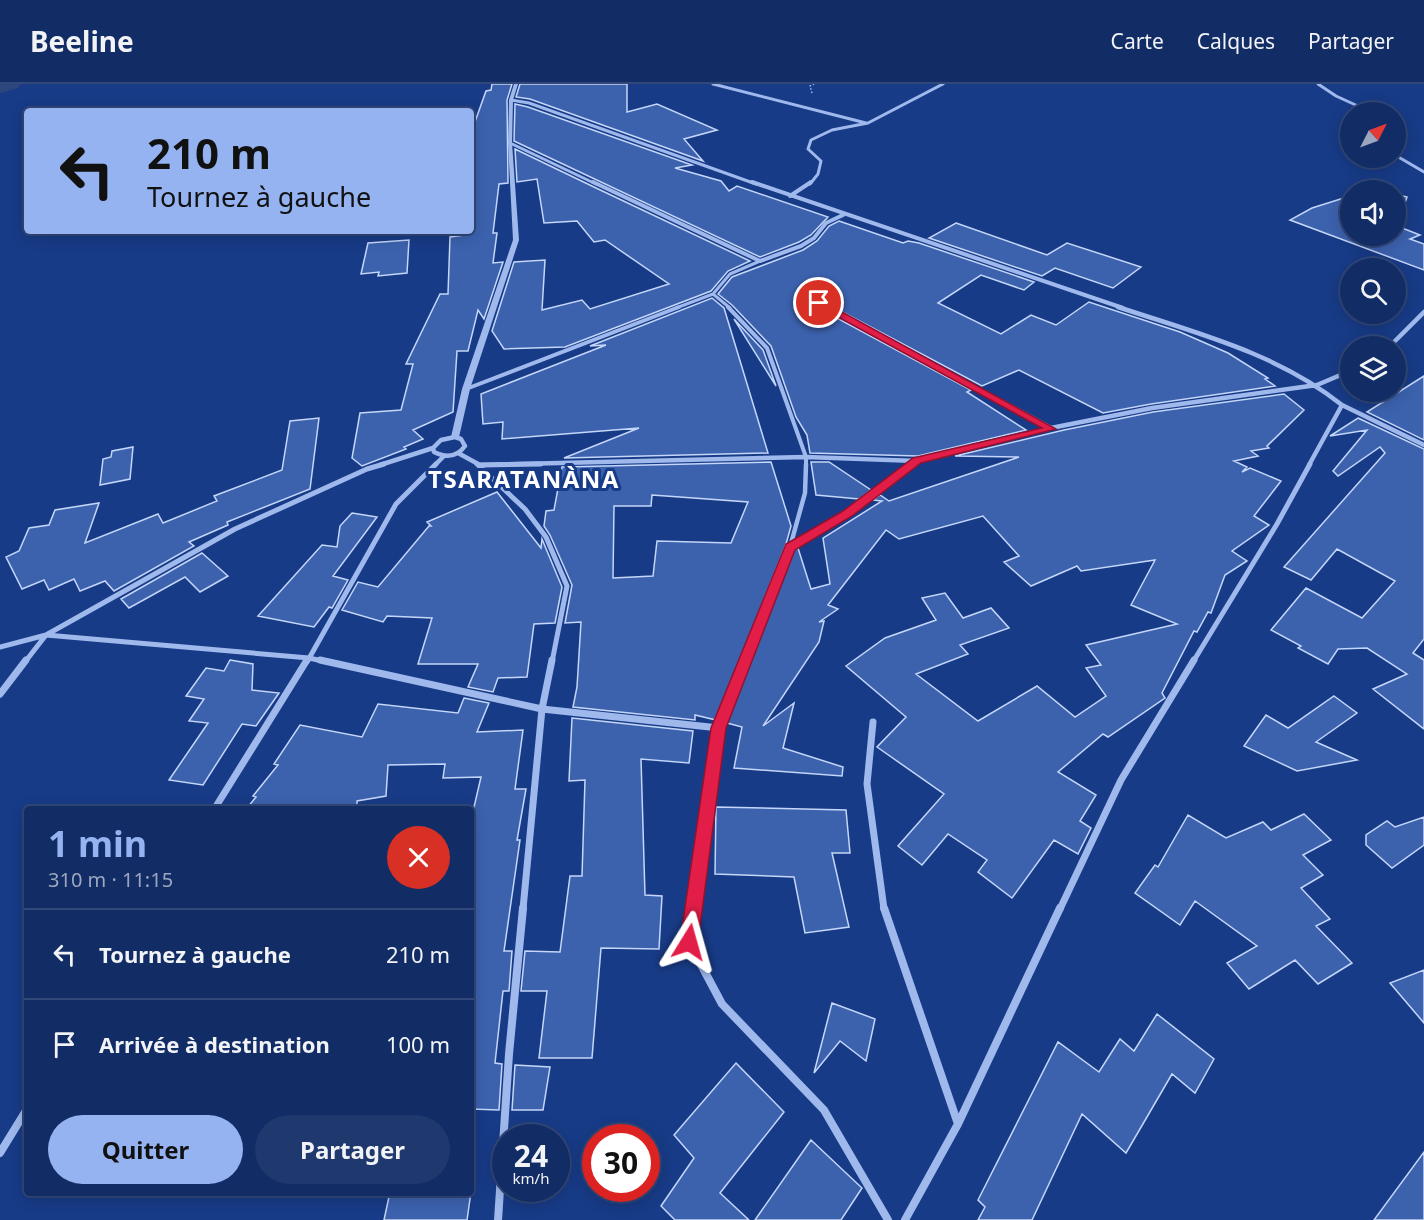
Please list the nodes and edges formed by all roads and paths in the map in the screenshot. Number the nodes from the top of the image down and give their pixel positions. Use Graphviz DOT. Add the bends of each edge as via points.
graph roads {
  1 [pos="516,84"];
  2 [pos="713,84"];
  3 [pos="943,84"];
  4 [pos="1318,84"];
  5 [pos="511,100"];
  6 [pos="1349,102"];
  7 [pos="868,123"];
  8 [pos="510,143"];
  9 [pos="1406,161"];
  10 [pos="1424,172"];
  11 [pos="790,196"];
  12 [pos="843,215"];
  13 [pos="760,261"];
  14 [pos="713,294"];
  15 [pos="819,303"];
  16 [pos="1424,312"];
  17 [pos="1400,336"];
  18 [pos="1340,375"];
  19 [pos="1317,385"];
  20 [pos="466,389"];
  21 [pos="1342,405"];
  22 [pos="1051,429"];
  23 [pos="455,437"];
  24 [pos="1424,445"];
  25 [pos="434,448"];
  26 [pos="458,453"];
  27 [pos="444,456"];
  28 [pos="806,457"];
  29 [pos="917,461"];
  30 [pos="480,465"];
  31 [pos="790,547"];
  32 [pos="46,635"];
  33 [pos="0,647"];
  34 [pos="309,658"];
  35 [pos="0,694"];
  36 [pos="542,709"];
  37 [pos="873,722"];
  38 [pos="718,728"];
  39 [pos="216,806"];
  40 [pos="24,1114"];
  41 [pos="958,1124"];
  42 [pos="0,1153"];
  43 [pos="498,1220"];
  44 [pos="888,1220"];
  45 [pos="905,1220"];
  1 -- 5 [label="street"];
  2 -- 7 [label="street"];
  3 -- 7 [label="street"];
  4 -- 6 [label="street"];
  5 -- 8 [label="street"];
  5 -- 11 [label="street" via="529,103"];
  7 -- 11 [label="street" via="832,130 811,140 808,149 821,161 820,172 810,185"];
  8 -- 13 [label="street"];
  8 -- 20 [label="street" via="516,240"];
  9 -- 10 [label="street"];
  11 -- 12 [label="street"];
  12 -- 13 [label="street" via="825,223 814,238 801,246"];
  12 -- 19 [label="street" via="1252,352"];
  13 -- 14 [label="street" via="730,274"];
  14 -- 20 [label="street"];
  14 -- 28 [label="street" via="767,348"];
  15 -- 22 [label="street"];
  16 -- 17 [label="street"];
  18 -- 19 [label="street"];
  19 -- 21 [label="street"];
  19 -- 22 [label="street" via="1152,408"];
  20 -- 23 [label="street"];
  21 -- 24 [label="street"];
  21 -- 41 [label="street" via="1277,524 1120,780"];
  22 -- 29 [label="street"];
  23 -- 25 [label="street" via="441,440"];
  23 -- 26 [label="street" via="465,446"];
  25 -- 27 [label="street"];
  25 -- 32 [label="street" via="366,469 235,529"];
  26 -- 27 [label="street"];
  26 -- 30 [label="street"];
  27 -- 34 [label="street" via="396,504"];
  28 -- 29 [label="street"];
  28 -- 30 [label="street"];
  28 -- 31 [label="street" via="806,493"];
  29 -- 31 [label="street" via="848,513"];
  30 -- 36 [label="street" via="525,509 546,537 567,586"];
  31 -- 38 [label="street"];
  32 -- 33 [label="street"];
  32 -- 34 [label="street"];
  32 -- 35 [label="street"];
  34 -- 36 [label="street"];
  34 -- 39 [label="street"];
  36 -- 38 [label="street"];
  36 -- 43 [label="street" via="508,1054"];
  37 -- 41 [label="street" via="867,784 885,914"];
  38 -- 44 [label="street" via="689,942 722,1004 824,1110"];
  40 -- 42 [label="street"];
  41 -- 45 [label="street"];
}
